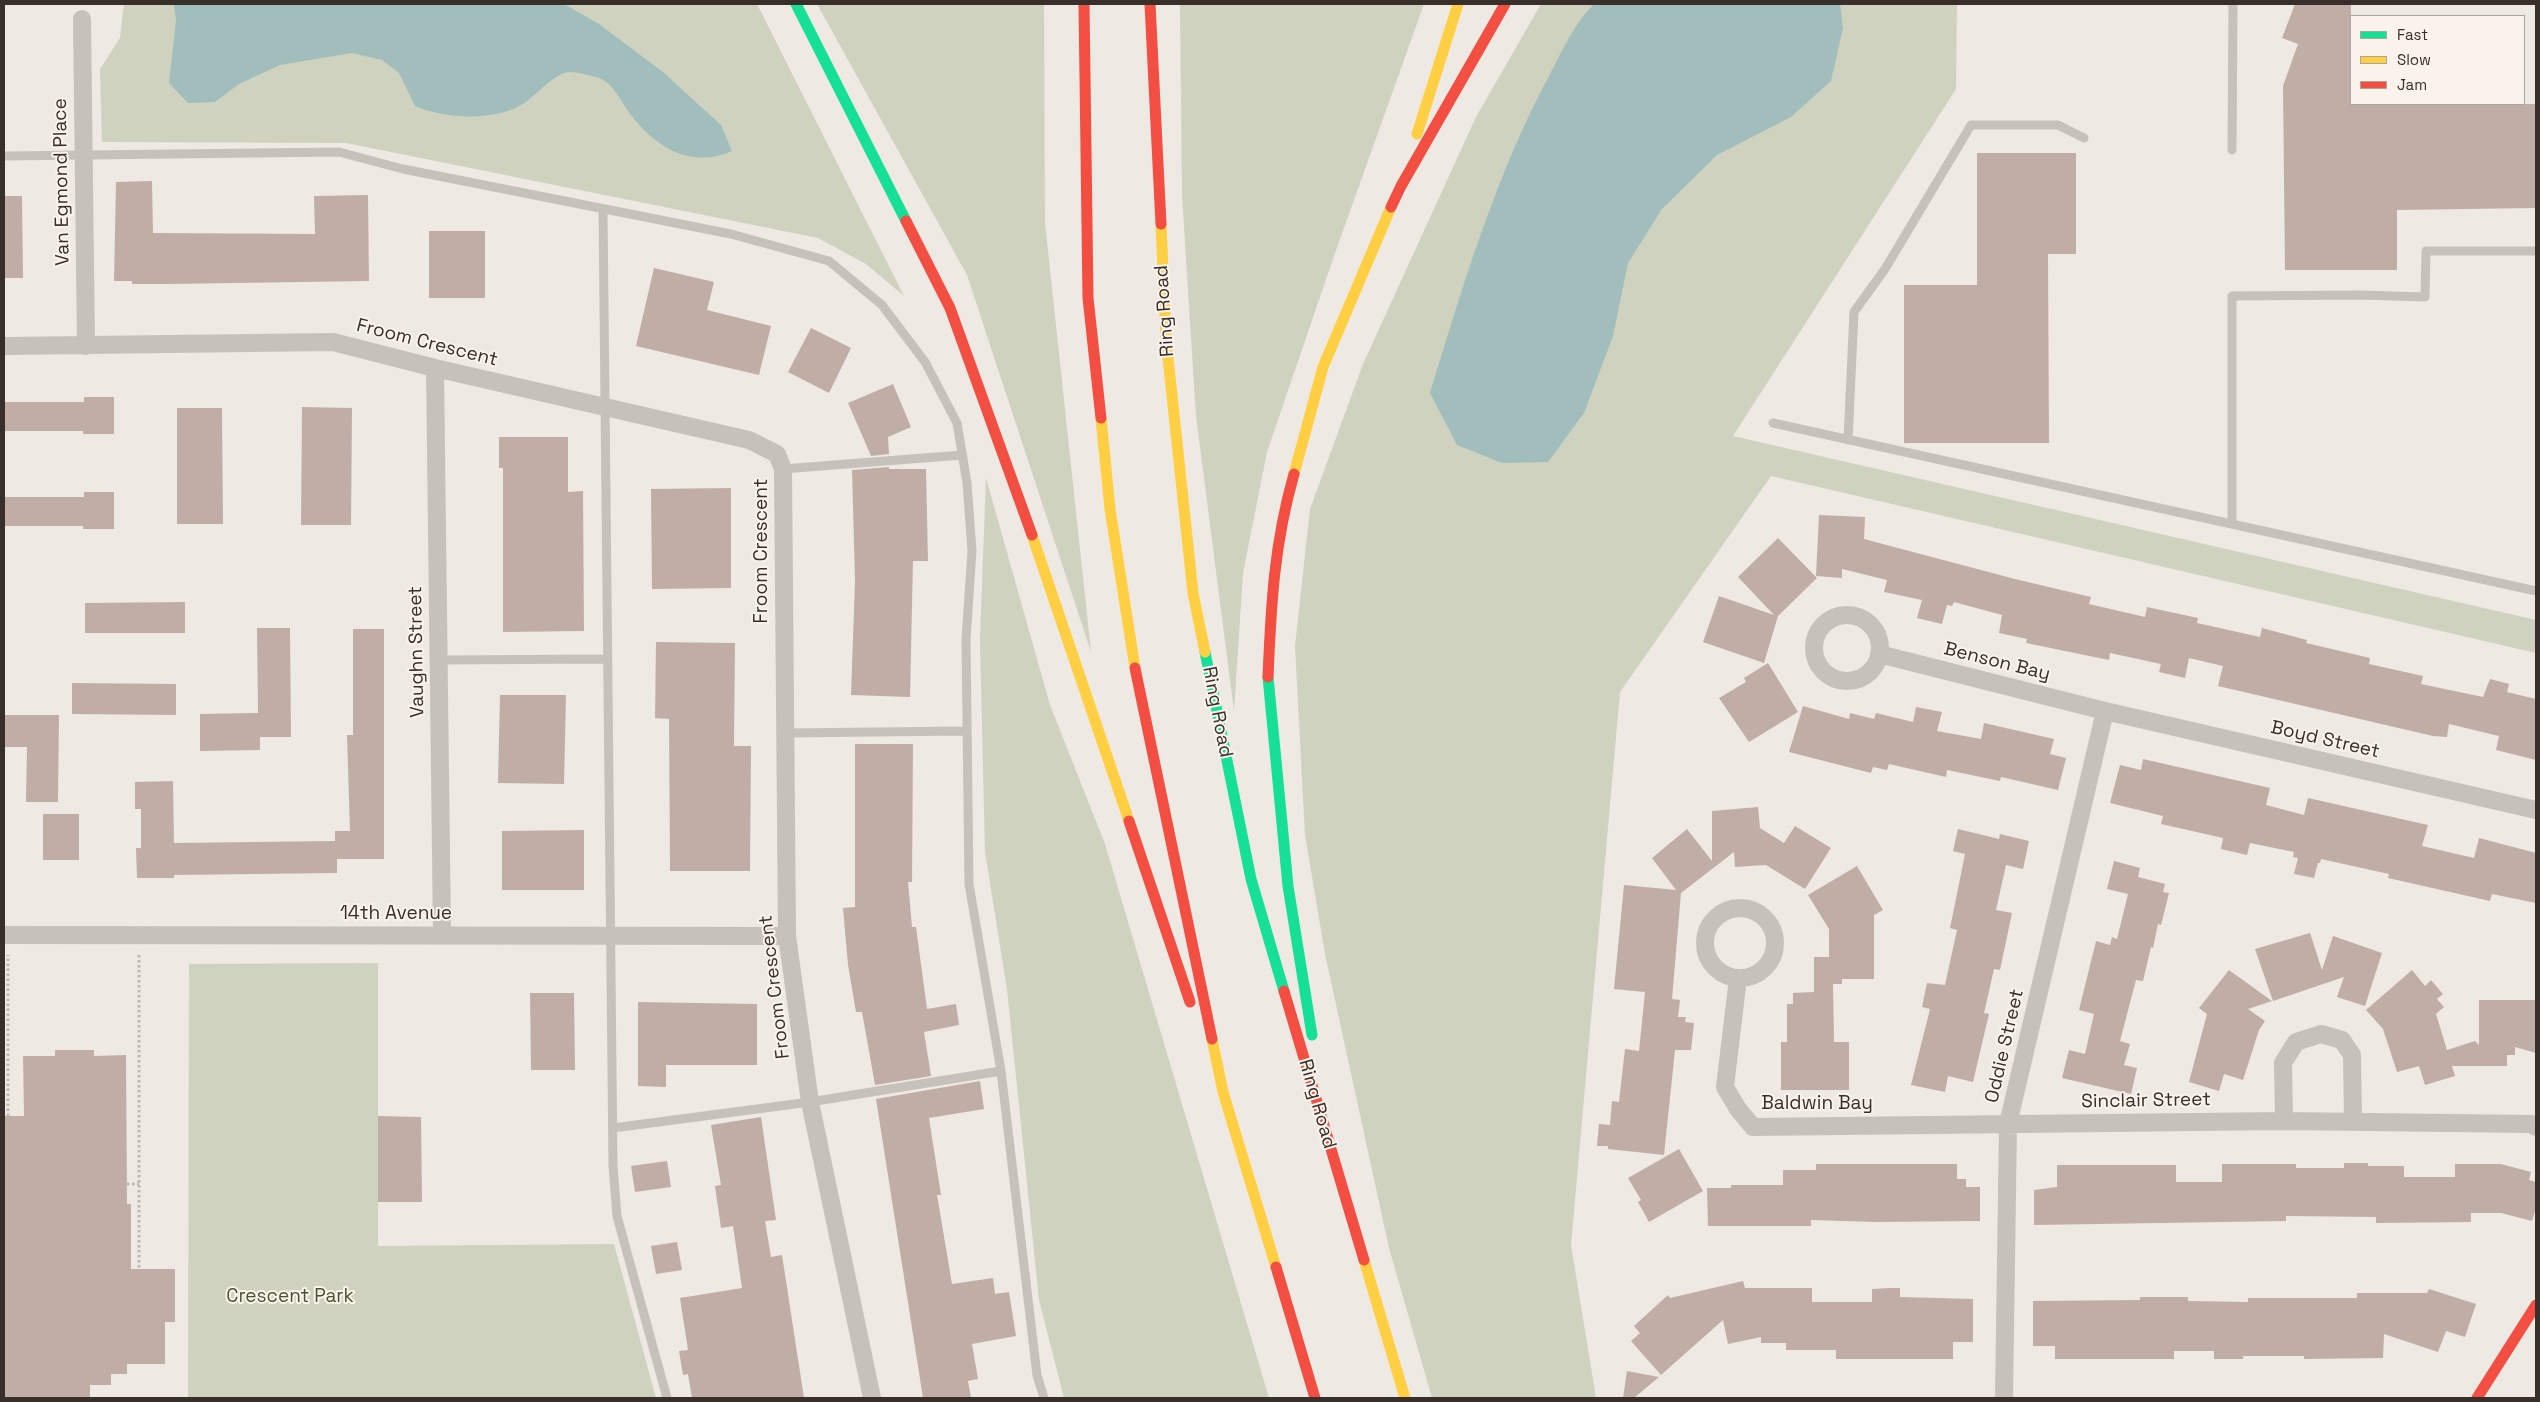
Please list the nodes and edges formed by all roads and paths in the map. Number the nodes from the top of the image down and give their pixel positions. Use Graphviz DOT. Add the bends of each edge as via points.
graph roads {
  1 [pos="796,4"];
  2 [pos="1084,4"];
  3 [pos="1150,4"];
  4 [pos="1458,4"];
  5 [pos="1506,4"];
  6 [pos="2233,4"];
  7 [pos="82,19"];
  8 [pos="2084,138"];
  9 [pos="2232,150"];
  10 [pos="82,154"];
  11 [pos="4,156"];
  12 [pos="1401,186"];
  13 [pos="603,210"];
  14 [pos="2536,251"];
  15 [pos="4,346"];
  16 [pos="86,346"];
  17 [pos="435,368"];
  18 [pos="604,407"];
  19 [pos="1773,423"];
  20 [pos="1848,440"];
  21 [pos="962,455"];
  22 [pos="783,469"];
  23 [pos="2232,524"];
  24 [pos="2536,591"];
  25 [pos="1880,654"];
  26 [pos="607,659"];
  27 [pos="438,660"];
  28 [pos="2105,711"];
  29 [pos="966,732"];
  30 [pos="785,733"];
  31 [pos="2536,810"];
  32 [pos="139,934"];
  33 [pos="6,935"];
  34 [pos="442,935"];
  35 [pos="610,935"];
  36 [pos="787,936"];
  37 [pos="1738,978"];
  38 [pos="1001,1071"];
  39 [pos="6,1075"];
  40 [pos="1223,1092"];
  41 [pos="810,1102"];
  42 [pos="8,1116"];
  43 [pos="2284,1121"];
  44 [pos="2353,1121"];
  45 [pos="2008,1124"];
  46 [pos="2536,1126"];
  47 [pos="613,1128"];
  48 [pos="1331,1150"];
  49 [pos="127,1184"];
  50 [pos="139,1184"];
  51 [pos="139,1269"];
  52 [pos="2536,1305"];
  53 [pos="667,1398"];
  54 [pos="872,1398"];
  55 [pos="1044,1398"];
  56 [pos="1315,1398"];
  57 [pos="1406,1398"];
  58 [pos="2004,1398"];
  59 [pos="2477,1398"];
  1 -- 40 [label="main road" via="950,308 1052,591 1177,967"];
  2 -- 40 [label="main road" via="1088,298 1110,509 1135,668"];
  3 -- 48 [label="main road, Ring Road" via="1166,339 1193,593 1251,879"];
  4 -- 12 [label="main road"];
  5 -- 12 [label="main road"];
  6 -- 9 [label="lane"];
  7 -- 10 [label="street, Van Egmond Place"];
  8 -- 20 [label="lane" via="2058,125 1971,125 1885,269 1854,312"];
  10 -- 11 [label="lane"];
  10 -- 13 [label="lane" via="339,152 403,169"];
  10 -- 16 [label="street, Van Egmond Place"];
  12 -- 48 [label="main road" via="1323,367 1281,520 1271,598 1268,682 1288,886"];
  13 -- 18 [label="lane"];
  13 -- 21 [label="lane" via="731,234 829,260 882,304 925,362 957,423"];
  14 -- 23 [label="lane" via="2426,251 2425,296 2232,296"];
  15 -- 16 [label="street, Froom Crescent"];
  16 -- 17 [label="street, Froom Crescent" via="333,342"];
  17 -- 18 [label="street, Froom Crescent"];
  17 -- 27 [label="street, Vaughn Street"];
  18 -- 22 [label="street, Froom Crescent" via="748,440 777,454"];
  18 -- 26 [label="lane"];
  19 -- 20 [label="lane"];
  20 -- 23 [label="lane"];
  21 -- 22 [label="lane"];
  21 -- 29 [label="lane" via="972,551 966,639"];
  22 -- 30 [label="street, Froom Crescent"];
  23 -- 24 [label="lane"];
  25 -- 28 [label="street, Benson Bay"];
  26 -- 27 [label="lane"];
  26 -- 35 [label="lane"];
  27 -- 34 [label="street, Vaughn Street"];
  28 -- 31 [label="street, Boyd Street"];
  28 -- 45 [label="street, Oddie Street"];
  29 -- 30 [label="lane"];
  29 -- 38 [label="lane" via="969,884"];
  30 -- 36 [label="street, Froom Crescent"];
  32 -- 33 [label="street, 14th Avenue"];
  32 -- 34 [label="street, 14th Avenue"];
  32 -- 50 [label="path"];
  33 -- 39 [label="path"];
  34 -- 35 [label="street, 14th Avenue"];
  35 -- 36 [label="street, 14th Avenue"];
  35 -- 47 [label="lane"];
  36 -- 41 [label="street, Froom Crescent"];
  37 -- 45 [label="street, Baldwin Bay" via="1725,1087 1753,1126"];
  38 -- 41 [label="lane"];
  38 -- 55 [label="lane" via="1037,1375"];
  39 -- 42 [label="path"];
  40 -- 56 [label="main road"];
  41 -- 47 [label="lane"];
  41 -- 54 [label="street, Froom Crescent"];
  43 -- 44 [label="street, Sinclair Street"];
  43 -- 44 [label="street" via="2283,1063 2296,1042 2320,1034 2342,1040 2352,1055"];
  43 -- 45 [label="street, Sinclair Street"];
  44 -- 46 [label="street, Sinclair Street"];
  45 -- 58 [label="street, Oddie Street"];
  47 -- 53 [label="lane" via="616,1216"];
  48 -- 57 [label="main road, Ring Road"];
  49 -- 50 [label="path"];
  50 -- 51 [label="path"];
  52 -- 59 [label="main road"];
}
